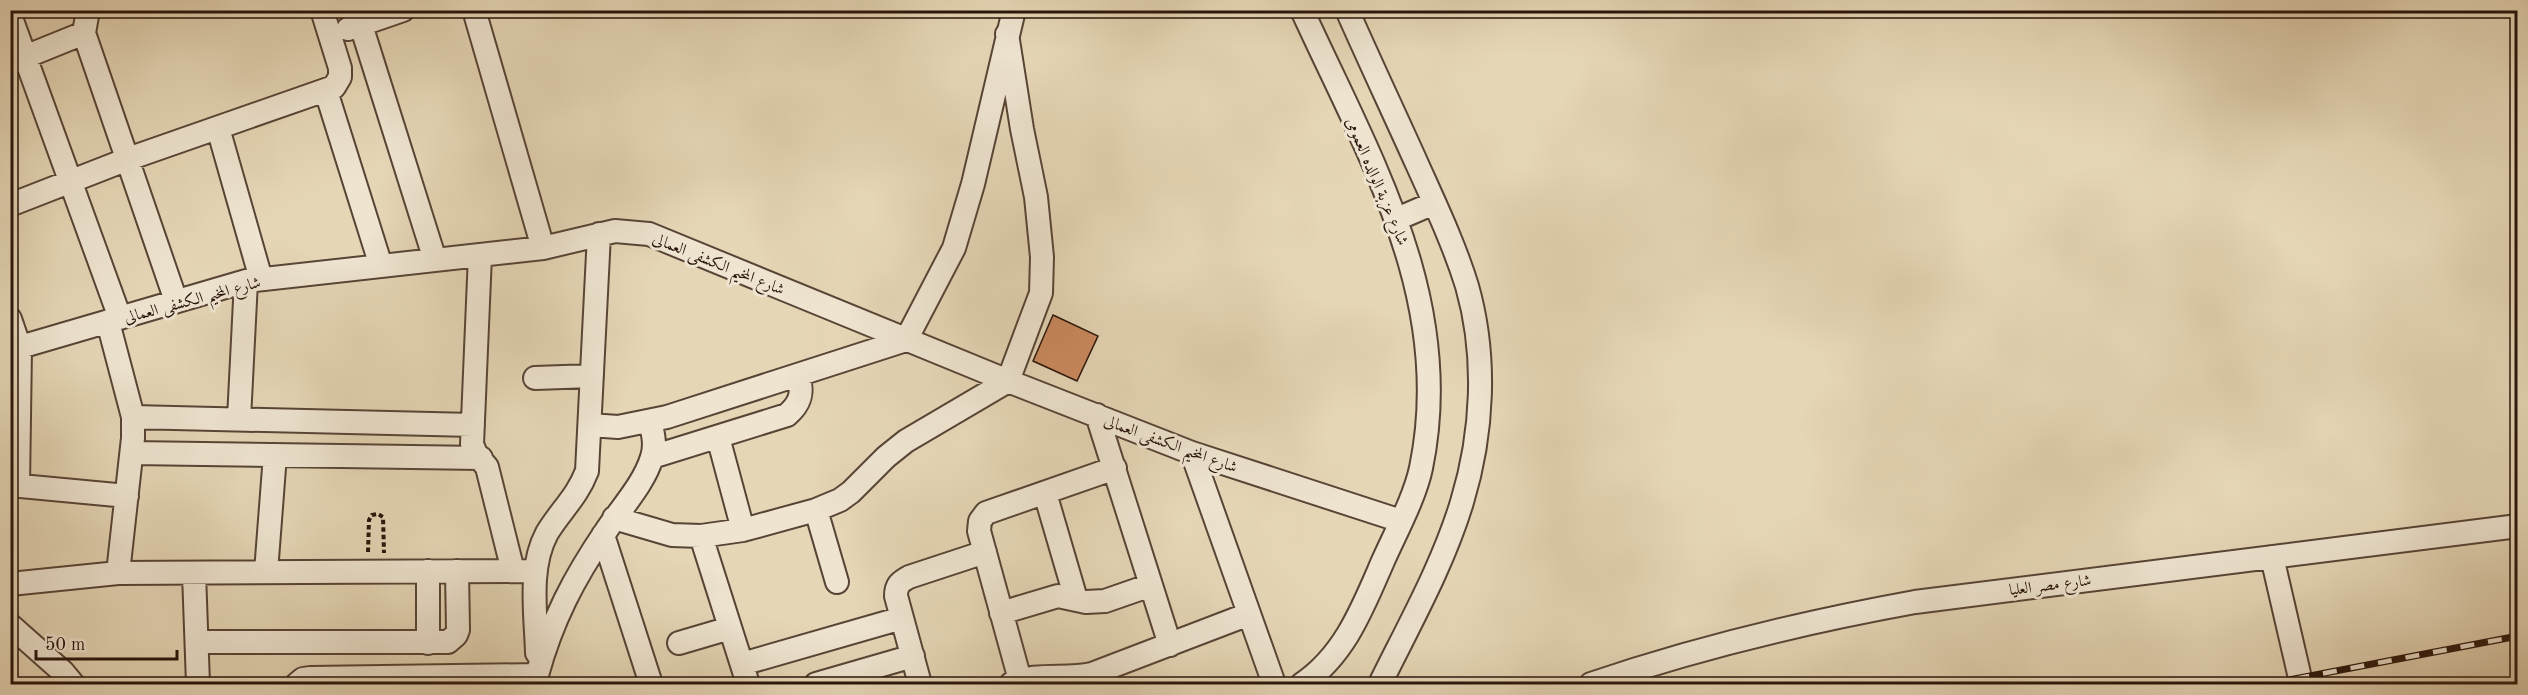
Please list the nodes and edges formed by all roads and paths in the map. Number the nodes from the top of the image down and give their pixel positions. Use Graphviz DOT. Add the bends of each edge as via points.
graph roads {
  1 [pos="88,10"];
  2 [pos="322,10"];
  3 [pos="403,10"];
  4 [pos="474,10"];
  5 [pos="1014,10"];
  6 [pos="1302,10"];
  7 [pos="1347,10"];
  8 [pos="10,15"];
  9 [pos="361,25"];
  10 [pos="84,33"];
  11 [pos="1007,34"];
  12 [pos="330,36"];
  13 [pos="18,60"];
  14 [pos="326,91"];
  15 [pos="218,128"];
  16 [pos="128,159"];
  17 [pos="71,183"];
  18 [pos="1434,203"];
  19 [pos="10,205"];
  20 [pos="1397,219"];
  21 [pos="599,234"];
  22 [pos="543,248"];
  23 [pos="480,255"];
  24 [pos="435,260"];
  25 [pos="381,266"];
  26 [pos="253,280"];
  27 [pos="176,301"];
  28 [pos="10,319"];
  29 [pos="114,320"];
  30 [pos="906,340"];
  31 [pos="15,349"];
  32 [pos="592,376"];
  33 [pos="798,376"];
  34 [pos="535,378"];
  35 [pos="1008,381"];
  36 [pos="1097,415"];
  37 [pos="133,417"];
  38 [pos="239,419"];
  39 [pos="650,421"];
  40 [pos="473,425"];
  41 [pos="590,426"];
  42 [pos="718,437"];
  43 [pos="132,453"];
  44 [pos="1192,453"];
  45 [pos="275,455"];
  46 [pos="652,457"];
  47 [pos="481,458"];
  48 [pos="1115,468"];
  49 [pos="14,486"];
  50 [pos="1045,493"];
  51 [pos="127,496"];
  52 [pos="816,510"];
  53 [pos="1401,521"];
  54 [pos="609,526"];
  55 [pos="2517,526"];
  56 [pos="743,530"];
  57 [pos="700,536"];
  58 [pos="985,552"];
  59 [pos="2272,557"];
  60 [pos="376,571"];
  61 [pos="428,571"];
  62 [pos="457,571"];
  63 [pos="513,571"];
  64 [pos="535,571"];
  65 [pos="266,572"];
  66 [pos="118,573"];
  67 [pos="194,573"];
  68 [pos="837,582"];
  69 [pos="10,584"];
  70 [pos="1151,585"];
  71 [pos="1076,599"];
  72 [pos="1001,612"];
  73 [pos="1249,614"];
  74 [pos="902,618"];
  75 [pos="10,625"];
  76 [pos="730,628"];
  77 [pos="196,642"];
  78 [pos="435,643"];
  79 [pos="679,644"];
  80 [pos="1170,645"];
  81 [pos="912,656"];
  82 [pos="745,674"];
  83 [pos="442,676"];
  84 [pos="877,676"];
  85 [pos="538,680"];
  86 [pos="1016,682"];
  87 [pos="73,684"];
  88 [pos="198,684"];
  89 [pos="297,684"];
  90 [pos="651,684"];
  91 [pos="816,684"];
  92 [pos="920,684"];
  93 [pos="1274,684"];
  94 [pos="1302,684"];
  95 [pos="1380,684"];
  96 [pos="1591,684"];
  97 [pos="2298,684"];
  1 -- 10 [label="street"];
  2 -- 12 [label="street"];
  3 -- 9 [label="street"];
  4 -- 22 [label="street"];
  5 -- 11 [label="street"];
  6 -- 20 [label="street, شارع عزبة الوالده العمومى"];
  7 -- 18 [label="street"];
  8 -- 13 [label="street"];
  9 -- 12 [label="street"];
  9 -- 24 [label="street"];
  10 -- 13 [label="street"];
  10 -- 16 [label="street"];
  11 -- 30 [label="street" via="973,184 954,248"];
  11 -- 35 [label="street" via="1042,257 1041,293"];
  12 -- 14 [label="street" via="340,77"];
  13 -- 17 [label="street"];
  14 -- 15 [label="street"];
  14 -- 25 [label="street"];
  15 -- 16 [label="street"];
  15 -- 26 [label="street"];
  16 -- 17 [label="street"];
  16 -- 27 [label="street"];
  17 -- 19 [label="street"];
  17 -- 29 [label="street"];
  18 -- 20 [label="street"];
  18 -- 95 [label="street" via="1467,288 1476,330 1479,417 1473,459 1449,542"];
  20 -- 53 [label="street, شارع عزبة الوالده العمومى" via="1413,268 1428,369 1421,470"];
  21 -- 22 [label="street, شارع المخيم الكشفى العمالى"];
  21 -- 30 [label="street, شارع المخيم الكشفى العمالى" via="649,234"];
  21 -- 32 [label="street"];
  22 -- 23 [label="street, شارع المخيم الكشفى العمالى"];
  23 -- 24 [label="street, شارع المخيم الكشفى العمالى"];
  23 -- 40 [label="street"];
  24 -- 25 [label="street, شارع المخيم الكشفى العمالى"];
  25 -- 26 [label="street, شارع المخيم الكشفى العمالى"];
  26 -- 27 [label="street, شارع المخيم الكشفى العمالى"];
  26 -- 38 [label="street"];
  27 -- 29 [label="street, شارع المخيم الكشفى العمالى"];
  28 -- 31 [label="street"];
  29 -- 31 [label="street, شارع المخيم الكشفى العمالى"];
  29 -- 37 [label="street"];
  30 -- 33 [label="street"];
  30 -- 35 [label="street, شارع المخيم الكشفى العمالى"];
  31 -- 49 [label="street"];
  32 -- 34 [label="street"];
  32 -- 41 [label="street"];
  33 -- 39 [label="street"];
  33 -- 42 [label="street" via="801,398 787,415"];
  35 -- 36 [label="street, شارع المخيم الكشفى العمالى"];
  35 -- 52 [label="street" via="906,441 851,492"];
  36 -- 44 [label="street, شارع المخيم الكشفى العمالى"];
  36 -- 48 [label="street"];
  37 -- 38 [label="street"];
  37 -- 43 [label="street"];
  38 -- 40 [label="street"];
  39 -- 41 [label="street" via="618,427"];
  39 -- 46 [label="street"];
  40 -- 47 [label="street" via="472,444"];
  41 -- 64 [label="street" via="587,471 580,489 548,533"];
  42 -- 46 [label="street"];
  42 -- 56 [label="street"];
  43 -- 45 [label="street"];
  43 -- 51 [label="street"];
  44 -- 53 [label="street, شارع المخيم الكشفى العمالى"];
  44 -- 73 [label="street"];
  45 -- 47 [label="street"];
  45 -- 65 [label="street"];
  46 -- 54 [label="street"];
  47 -- 63 [label="street" via="487,467"];
  48 -- 50 [label="street"];
  48 -- 70 [label="street"];
  49 -- 51 [label="street"];
  50 -- 58 [label="street" via="987,513 978,531"];
  50 -- 71 [label="street"];
  51 -- 66 [label="street"];
  52 -- 56 [label="street"];
  52 -- 68 [label="street"];
  53 -- 94 [label="street, شارع عزبة الوالده العمومى" via="1350,633 1321,669"];
  54 -- 57 [label="street"];
  54 -- 85 [label="street" via="561,605 547,639"];
  54 -- 90 [label="street"];
  55 -- 59 [label="street, شارع مصر العليا"];
  56 -- 57 [label="street"];
  57 -- 76 [label="street"];
  58 -- 72 [label="street"];
  58 -- 74 [label="street" via="901,582 896,597"];
  59 -- 96 [label="street, شارع مصر العليا" via="1978,592 1853,613 1730,642"];
  59 -- 97 [label="street" via="2300,678"];
  60 -- 60 [label="path" via="384,522 378,514 369,520"];
  60 -- 61 [label="street"];
  60 -- 65 [label="street"];
  61 -- 62 [label="street"];
  61 -- 78 [label="street"];
  62 -- 63 [label="street"];
  62 -- 78 [label="street" via="458,630 452,640"];
  63 -- 64 [label="street"];
  64 -- 85 [label="street"];
  65 -- 67 [label="street"];
  66 -- 67 [label="street"];
  66 -- 69 [label="street"];
  67 -- 77 [label="street"];
  70 -- 71 [label="street" via="1095,603"];
  70 -- 80 [label="street"];
  71 -- 72 [label="street" via="1048,597"];
  72 -- 86 [label="street"];
  73 -- 80 [label="street"];
  73 -- 93 [label="street"];
  74 -- 81 [label="street"];
  74 -- 82 [label="street"];
  75 -- 87 [label="street"];
  76 -- 79 [label="street"];
  76 -- 82 [label="street"];
  77 -- 78 [label="street"];
  77 -- 88 [label="street"];
  78 -- 83 [label="street"];
  80 -- 86 [label="street" via="1092,674"];
  81 -- 84 [label="street"];
  81 -- 92 [label="street"];
  83 -- 85 [label="street"];
  83 -- 89 [label="street" via="310,678"];
  84 -- 91 [label="street"];
}
